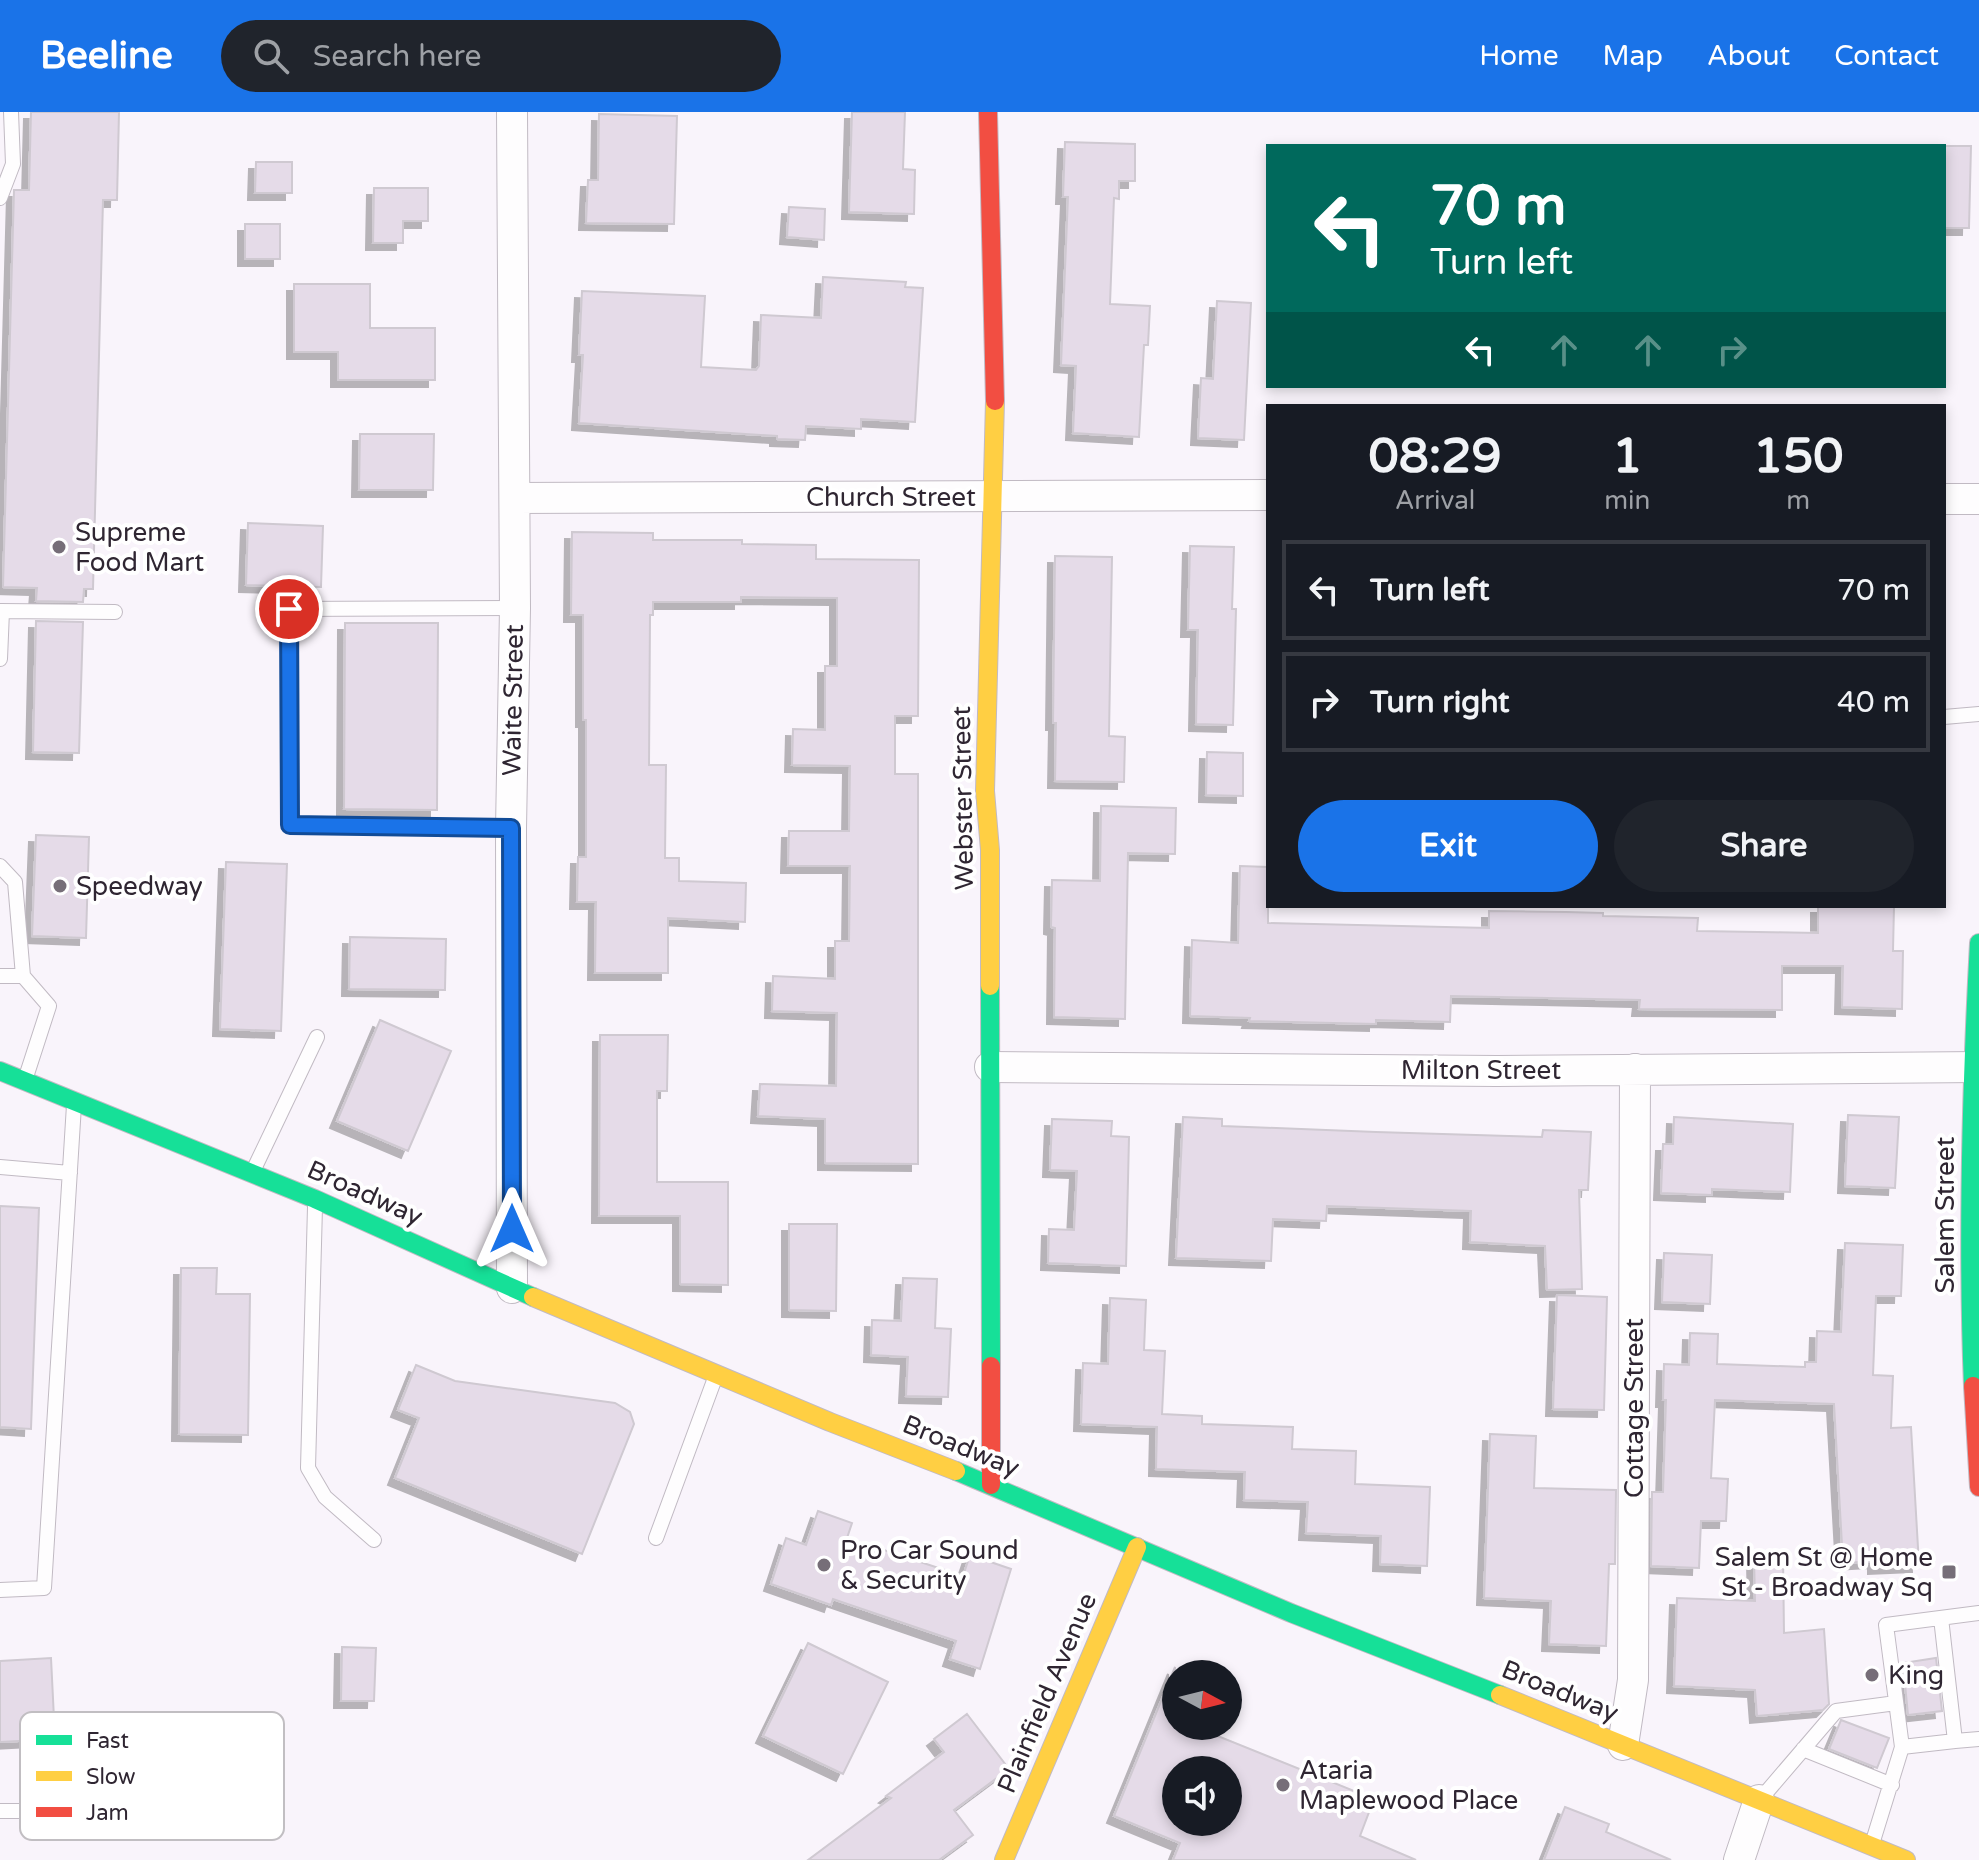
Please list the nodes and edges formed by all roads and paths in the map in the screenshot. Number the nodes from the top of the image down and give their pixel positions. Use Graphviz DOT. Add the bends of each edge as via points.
graph roads {
  1 [pos="11,112"];
  2 [pos="512,112"];
  3 [pos="988,112"];
  4 [pos="0,198"];
  5 [pos="1266,495"];
  6 [pos="994,497"];
  7 [pos="515,498"];
  8 [pos="1946,499"];
  9 [pos="1979,499"];
  10 [pos="515,608"];
  11 [pos="1,611"];
  12 [pos="115,612"];
  13 [pos="0,659"];
  14 [pos="1979,714"];
  15 [pos="1946,717"];
  16 [pos="511,828"];
  17 [pos="0,866"];
  18 [pos="1979,943"];
  19 [pos="0,976"];
  20 [pos="23,976"];
  21 [pos="317,1037"];
  22 [pos="990,1067"];
  23 [pos="1975,1067"];
  24 [pos="1635,1069"];
  25 [pos="0,1071"];
  26 [pos="25,1081"];
  27 [pos="75,1101"];
  28 [pos="0,1167"];
  29 [pos="70,1173"];
  30 [pos="252,1173"];
  31 [pos="315,1199"];
  32 [pos="512,1288"];
  33 [pos="717,1374"];
  34 [pos="991,1485"];
  35 [pos="1979,1487"];
  36 [pos="656,1538"];
  37 [pos="374,1540"];
  38 [pos="1137,1547"];
  39 [pos="0,1590"];
  40 [pos="1979,1613"];
  41 [pos="1941,1618"];
  42 [pos="1896,1703"];
  43 [pos="1979,1739"];
  44 [pos="1955,1741"];
  45 [pos="1623,1745"];
  46 [pos="1902,1747"];
  47 [pos="1803,1749"];
  48 [pos="1892,1785"];
  49 [pos="1759,1800"];
  50 [pos="1872,1847"];
  51 [pos="1004,1860"];
  52 [pos="1739,1860"];
  53 [pos="1906,1860"];
  1 -- 4 [label="lane" via="13,164"];
  2 -- 7 [label="street, Waite Street"];
  3 -- 6 [label="main road, Webster Street"];
  5 -- 6 [label="street, Church Street"];
  6 -- 7 [label="street, Church Street"];
  6 -- 22 [label="main road, Webster Street" via="985,791"];
  7 -- 10 [label="street, Waite Street"];
  8 -- 9 [label="street"];
  10 -- 16 [label="street, Waite Street"];
  10 -- 16 [label="lane" via="289,609 290,825"];
  11 -- 12 [label="lane"];
  11 -- 13 [label="lane"];
  14 -- 15 [label="lane"];
  16 -- 32 [label="street, Waite Street"];
  17 -- 20 [label="lane" via="15,882"];
  18 -- 23 [label="main road, Salem Street"];
  19 -- 20 [label="lane"];
  20 -- 26 [label="lane" via="49,1006"];
  21 -- 30 [label="lane"];
  22 -- 24 [label="street, Milton Street"];
  22 -- 34 [label="main road, Webster Street"];
  23 -- 24 [label="street, Milton Street"];
  23 -- 35 [label="main road, Salem Street" via="1971,1299"];
  24 -- 45 [label="street, Cottage Street" via="1633,1680"];
  25 -- 26 [label="main road, Broadway"];
  26 -- 27 [label="main road, Broadway"];
  27 -- 29 [label="lane"];
  27 -- 30 [label="main road, Broadway"];
  28 -- 29 [label="lane"];
  29 -- 39 [label="lane" via="44,1588"];
  30 -- 31 [label="main road, Broadway"];
  31 -- 32 [label="main road, Broadway"];
  31 -- 37 [label="lane" via="308,1468 325,1497"];
  32 -- 33 [label="main road, Broadway"];
  33 -- 34 [label="main road, Broadway"];
  33 -- 36 [label="lane"];
  34 -- 38 [label="main road, Broadway"];
  38 -- 45 [label="main road, Broadway"];
  38 -- 51 [label="main road, Plainfield Avenue"];
  40 -- 41 [label="lane"];
  41 -- 42 [label="lane" via="1886,1625"];
  41 -- 44 [label="lane"];
  42 -- 46 [label="lane"];
  42 -- 47 [label="lane" via="1836,1711"];
  43 -- 44 [label="lane"];
  44 -- 46 [label="lane"];
  45 -- 49 [label="main road, Broadway"];
  46 -- 48 [label="lane"];
  47 -- 48 [label="lane"];
  47 -- 49 [label="lane"];
  48 -- 50 [label="lane"];
  49 -- 50 [label="main road, Broadway"];
  49 -- 52 [label="street"];
  50 -- 53 [label="main road, Broadway"];
}
